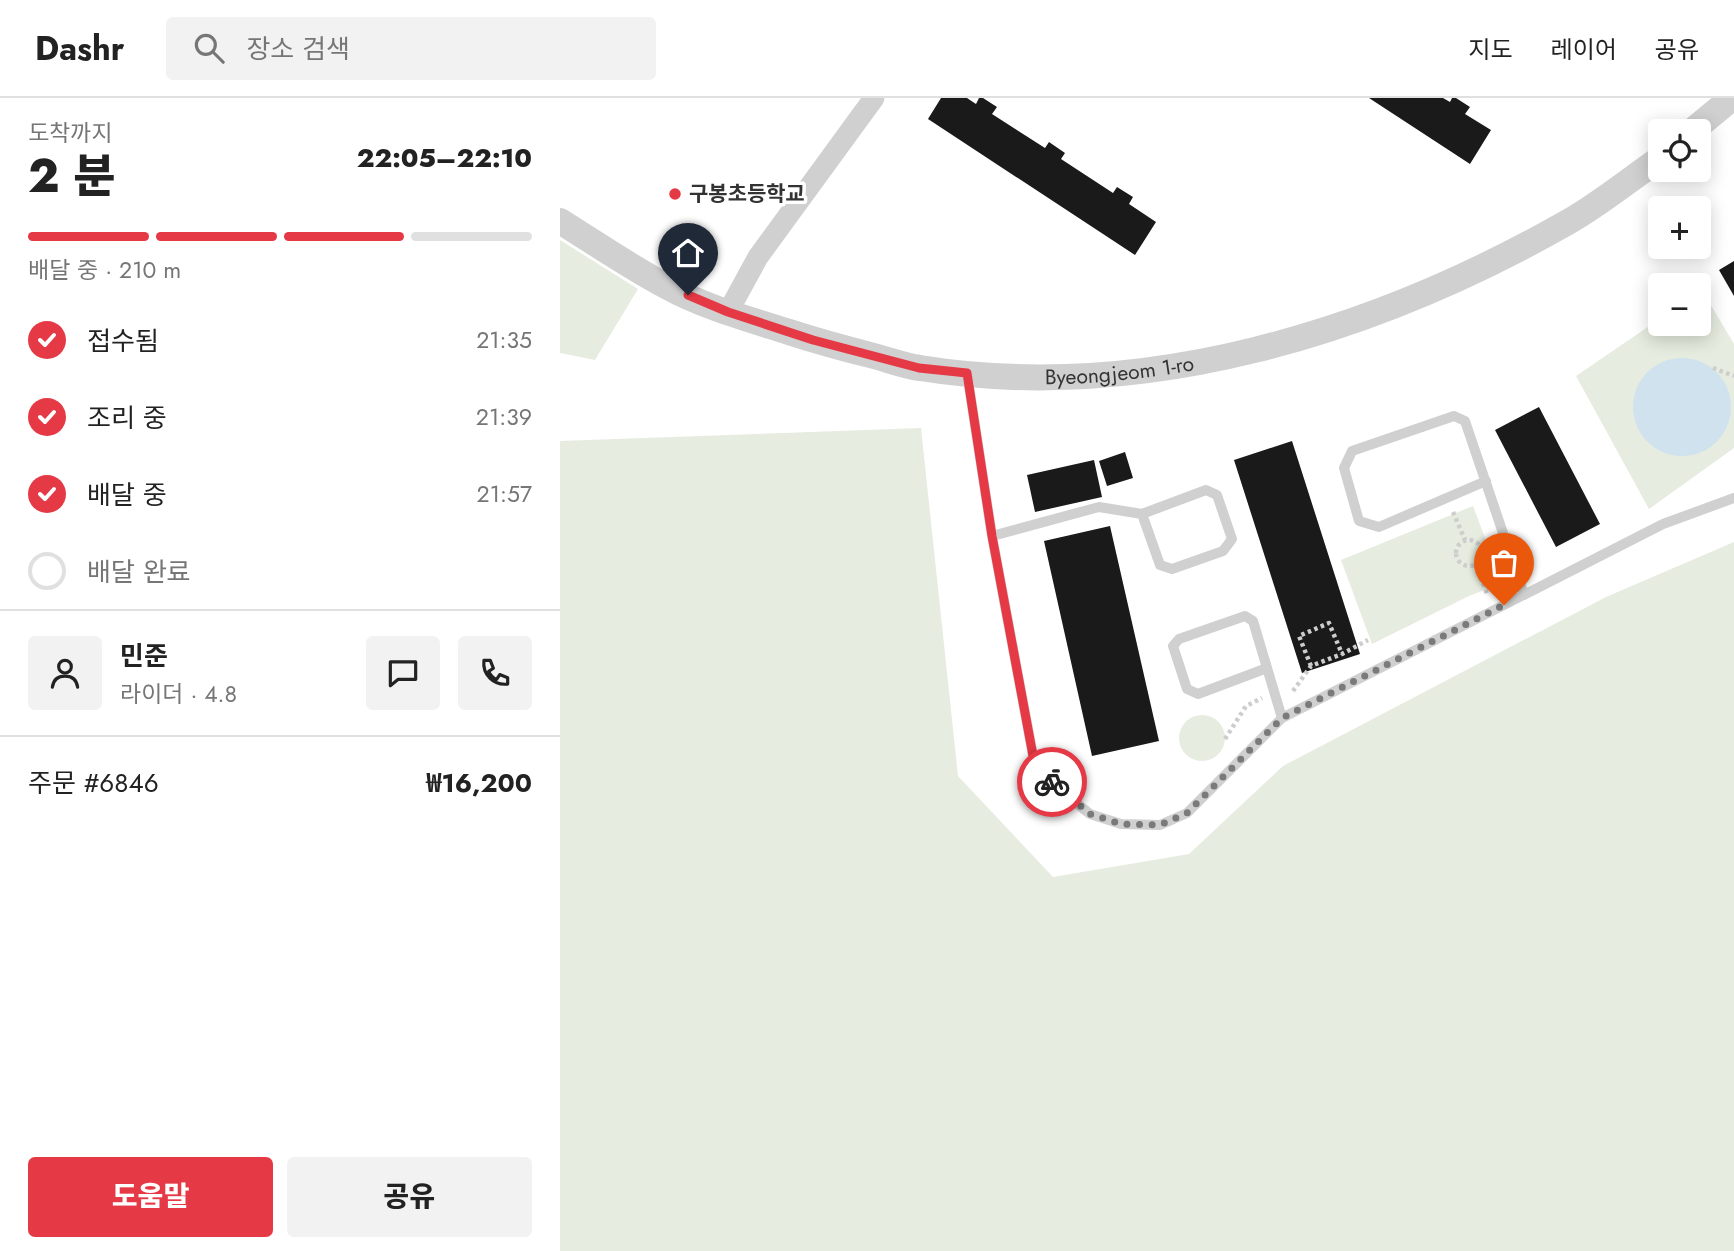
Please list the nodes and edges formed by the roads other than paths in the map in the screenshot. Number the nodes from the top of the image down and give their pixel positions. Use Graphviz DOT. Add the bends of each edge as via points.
graph roads {
  1 [pos="874,98"];
  2 [pos="1732,98"];
  3 [pos="1707,119"];
  4 [pos="1648,167"];
  5 [pos="560,222"];
  6 [pos="728,312"];
  7 [pos="967,373"];
  8 [pos="1486,481"];
  9 [pos="1734,498"];
  10 [pos="1142,514"];
  11 [pos="992,536"];
  12 [pos="1524,595"];
  13 [pos="1267,668"];
  14 [pos="1282,718"];
  1 -- 6 [label="street" via="758,257"];
  2 -- 3 [label="street"];
  4 -- 7 [label="street, Byeongjeom 1-ro" via="1571,221 1497,260 1368,316 1289,341 1137,372 1014,378"];
  5 -- 6 [label="street, Byeongjeom 1-ro" via="668,287"];
  6 -- 7 [label="street, Byeongjeom 1-ro" via="919,368"];
  7 -- 11 [label="lane"];
  8 -- 8 [label="lane" via="1465,421 1454,416 1352,452 1345,468 1359,521 1378,527"];
  8 -- 12 [label="lane"];
  9 -- 12 [label="lane" via="1663,524"];
  10 -- 10 [label="lane" via="1160,565 1172,569 1223,551 1232,539 1217,495 1206,490"];
  10 -- 11 [label="lane" via="1099,507"];
  11 -- 14 [label="lane" via="1034,761 1056,787 1090,814 1121,824 1160,825 1187,813"];
  12 -- 14 [label="lane"];
  13 -- 13 [label="lane" via="1253,621 1245,616 1179,639 1173,646 1187,688 1198,694"];
  13 -- 14 [label="lane"];
}
